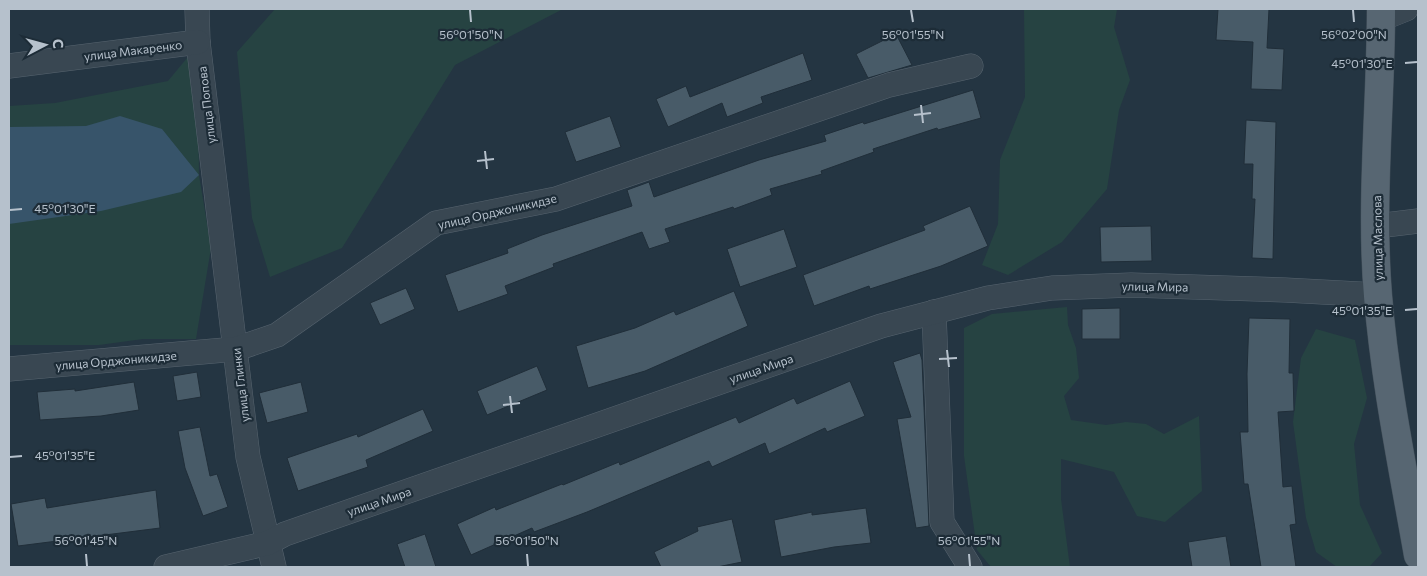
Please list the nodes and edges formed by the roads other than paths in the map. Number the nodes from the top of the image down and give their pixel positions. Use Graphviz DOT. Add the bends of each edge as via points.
graph roads {
  1 [pos="197,9"];
  2 [pos="1406,9"];
  3 [pos="1381,14"];
  4 [pos="198,42"];
  5 [pos="9,66"];
  6 [pos="972,66"];
  7 [pos="218,200"];
  8 [pos="1418,221"];
  9 [pos="1377,226"];
  10 [pos="1378,295"];
  11 [pos="934,312"];
  12 [pos="236,350"];
  13 [pos="9,369"];
  14 [pos="268,543"];
  15 [pos="1418,554"];
  16 [pos="166,567"];
  17 [pos="274,567"];
  18 [pos="970,567"];
  1 -- 4 [label="street, улица Попова"];
  2 -- 3 [label="street"];
  3 -- 9 [label="main road, улица Маслова"];
  4 -- 5 [label="street, улица Макаренко"];
  4 -- 7 [label="street, улица Попова"];
  6 -- 12 [label="street, улица Орджоникидзе" via="889,85 556,199 436,222 277,335"];
  7 -- 12 [label="street, улица Глинки"];
  8 -- 9 [label="street"];
  9 -- 10 [label="main road, улица Маслова"];
  10 -- 11 [label="street, улица Мира" via="1122,285 1052,288 988,298"];
  10 -- 15 [label="main road, улица Маслова" via="1390,396"];
  11 -- 14 [label="street, улица Мира" via="882,326 285,534"];
  11 -- 18 [label="street" via="942,522"];
  12 -- 13 [label="street, улица Орджоникидзе"];
  12 -- 14 [label="street, улица Глинки" via="248,457"];
  14 -- 16 [label="street, улица Мира"];
  14 -- 17 [label="street, улица Глинки"];
}
